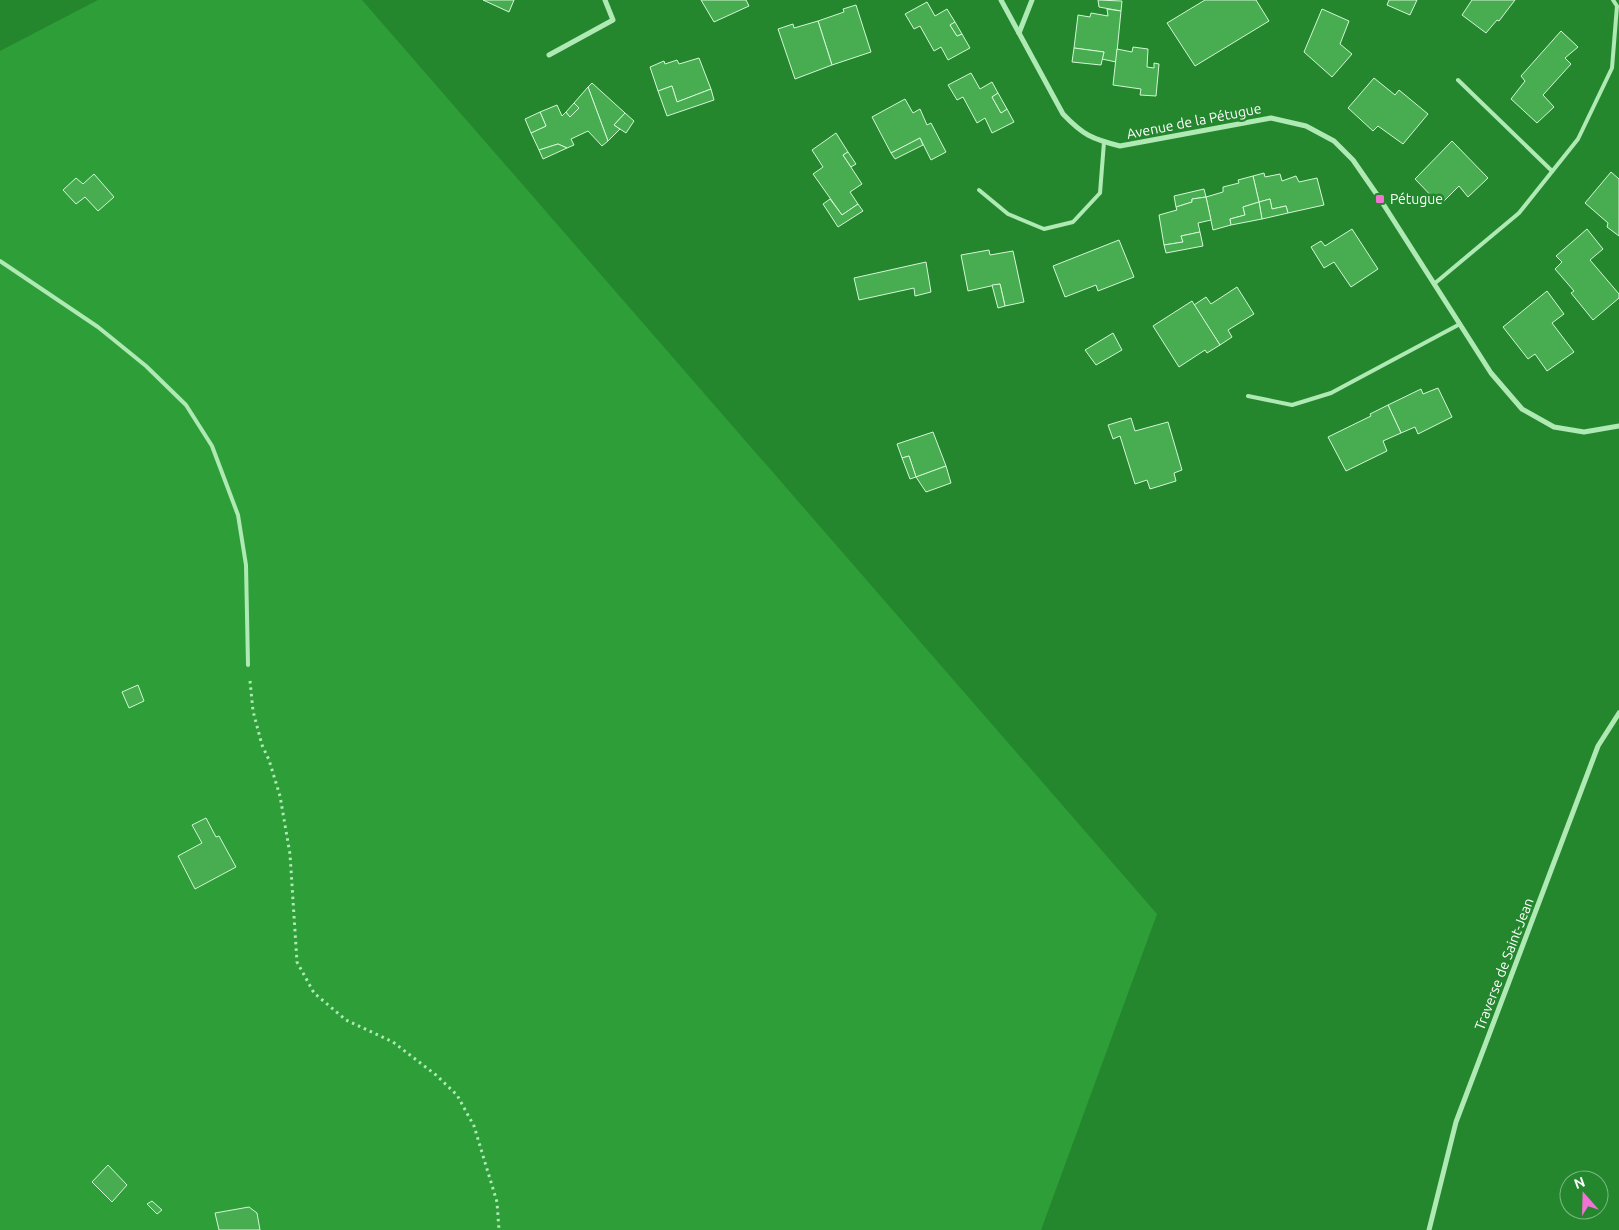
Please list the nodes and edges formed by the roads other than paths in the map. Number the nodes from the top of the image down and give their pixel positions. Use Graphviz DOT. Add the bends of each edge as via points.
graph roads {
  1 [pos="605,0"];
  2 [pos="1001,0"];
  3 [pos="1032,0"];
  4 [pos="1613,0"];
  5 [pos="1018,33"];
  6 [pos="549,56"];
  7 [pos="1458,80"];
  8 [pos="1104,142"];
  9 [pos="1552,171"];
  10 [pos="979,190"];
  11 [pos="0,261"];
  12 [pos="1434,284"];
  13 [pos="1460,324"];
  14 [pos="1248,396"];
  15 [pos="1619,426"];
  16 [pos="248,665"];
  17 [pos="1619,713"];
  18 [pos="1430,1230"];
  1 -- 6 [label="street" via="613,20"];
  2 -- 5 [label="street, Avenue de la Pétugue"];
  3 -- 5 [label="street"];
  4 -- 9 [label="lane" via="1617,6 1612,68 1578,138"];
  5 -- 8 [label="street, Avenue de la Pétugue" via="1063,114 1077,128"];
  7 -- 9 [label="lane"];
  8 -- 10 [label="lane" via="1100,193 1073,222 1044,229 1008,214"];
  8 -- 12 [label="street, Avenue de la Pétugue" via="1120,146 1272,118 1306,126 1334,141 1353,160"];
  9 -- 12 [label="lane" via="1519,212"];
  11 -- 16 [label="lane" via="98,327 146,366 186,405 212,446 238,516 246,564"];
  12 -- 13 [label="street, Avenue de la Pétugue"];
  13 -- 14 [label="lane" via="1332,393 1292,405"];
  13 -- 15 [label="street, Avenue de la Pétugue" via="1491,373 1522,409 1554,427 1584,432"];
  17 -- 18 [label="street, Traverse de Saint-Jean" via="1598,746 1456,1122"];
}
